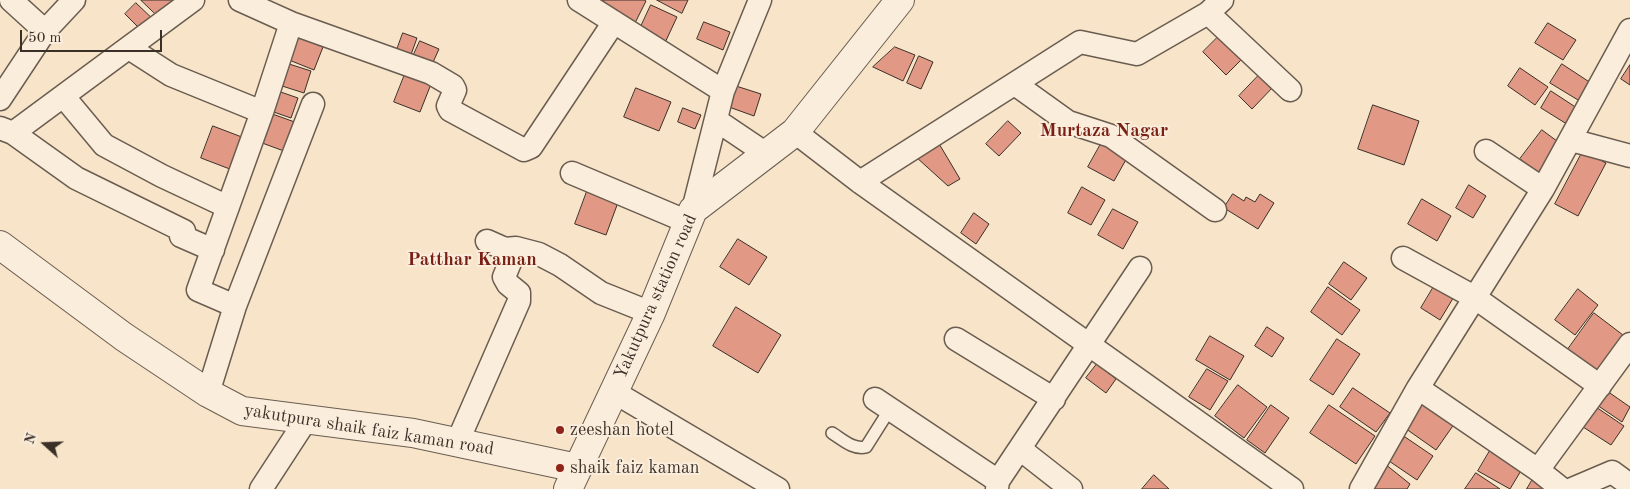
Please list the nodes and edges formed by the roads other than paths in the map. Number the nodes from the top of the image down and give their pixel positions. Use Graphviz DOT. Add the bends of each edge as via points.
graph roads {
  1 [pos="11,0"];
  2 [pos="74,0"];
  3 [pos="193,0"];
  4 [pos="240,0"];
  5 [pos="579,0"];
  6 [pos="760,0"];
  7 [pos="900,0"];
  8 [pos="1215,6"];
  9 [pos="614,22"];
  10 [pos="291,23"];
  11 [pos="45,31"];
  12 [pos="1628,34"];
  13 [pos="129,48"];
  14 [pos="1015,84"];
  15 [pos="1290,90"];
  16 [pos="723,91"];
  17 [pos="64,97"];
  18 [pos="0,99"];
  19 [pos="313,104"];
  20 [pos="262,112"];
  21 [pos="716,120"];
  22 [pos="6,131"];
  23 [pos="795,132"];
  24 [pos="1571,140"];
  25 [pos="1486,151"];
  26 [pos="765,153"];
  27 [pos="1630,156"];
  28 [pos="572,173"];
  29 [pos="860,182"];
  30 [pos="1543,189"];
  31 [pos="228,207"];
  32 [pos="1215,210"];
  33 [pos="691,216"];
  34 [pos="487,241"];
  35 [pos="0,245"];
  36 [pos="516,248"];
  37 [pos="212,250"];
  38 [pos="1403,258"];
  39 [pos="1140,268"];
  40 [pos="1474,297"];
  41 [pos="235,306"];
  42 [pos="651,314"];
  43 [pos="956,338"];
  44 [pos="1630,344"];
  45 [pos="1090,345"];
  46 [pos="1622,370"];
  47 [pos="1600,386"];
  48 [pos="1418,388"];
  49 [pos="614,392"];
  50 [pos="208,393"];
  51 [pos="1054,399"];
  52 [pos="882,404"];
  53 [pos="306,420"];
  54 [pos="832,433"];
  55 [pos="457,443"];
  56 [pos="1020,449"];
  57 [pos="1538,470"];
  58 [pos="573,478"];
  59 [pos="998,485"];
  60 [pos="1630,485"];
  61 [pos="261,489"];
  62 [pos="778,489"];
  63 [pos="1071,489"];
  64 [pos="1292,489"];
  65 [pos="1360,489"];
  66 [pos="1562,489"];
  67 [pos="1572,489"];
  1 -- 11 [label="street"];
  2 -- 11 [label="street"];
  3 -- 13 [label="street"];
  4 -- 10 [label="street"];
  5 -- 9 [label="street"];
  6 -- 16 [label="street"];
  7 -- 23 [label="street, Yakutpura station road"];
  8 -- 14 [label="street" via="1137,54 1080,42"];
  8 -- 15 [label="street"];
  9 -- 10 [label="street" via="531,147 524,150 450,110 448,106 455,90 449,83 430,73"];
  9 -- 16 [label="street"];
  10 -- 20 [label="street"];
  11 -- 18 [label="street"];
  12 -- 24 [label="street"];
  13 -- 17 [label="street"];
  13 -- 20 [label="street" via="171,75"];
  14 -- 29 [label="street"];
  14 -- 32 [label="street" via="1068,122 1110,136"];
  16 -- 21 [label="street"];
  17 -- 22 [label="street"];
  17 -- 31 [label="street" via="104,145"];
  19 -- 41 [label="street"];
  20 -- 31 [label="street"];
  21 -- 26 [label="street"];
  21 -- 33 [label="street"];
  22 -- 37 [label="street" via="76,178 184,231 181,236"];
  23 -- 26 [label="street, Yakutpura station road"];
  23 -- 29 [label="street"];
  24 -- 27 [label="street"];
  24 -- 30 [label="street"];
  25 -- 30 [label="street"];
  26 -- 33 [label="street, Yakutpura station road"];
  28 -- 33 [label="street"];
  29 -- 45 [label="street"];
  30 -- 40 [label="street"];
  31 -- 37 [label="street"];
  33 -- 42 [label="street, Yakutpura station road"];
  34 -- 36 [label="street" via="504,249"];
  35 -- 50 [label="street, yakutpura shaik faiz kaman road" via="101,321"];
  36 -- 42 [label="street" via="539,254 601,293"];
  36 -- 55 [label="street" via="504,277 519,293 519,301"];
  37 -- 41 [label="street" via="198,290"];
  38 -- 40 [label="street"];
  39 -- 45 [label="street"];
  40 -- 47 [label="street"];
  40 -- 48 [label="street"];
  41 -- 50 [label="street"];
  42 -- 49 [label="street, Yakutpura station road"];
  43 -- 51 [label="street"];
  44 -- 46 [label="street"];
  45 -- 51 [label="street"];
  45 -- 64 [label="street"];
  46 -- 47 [label="street"];
  47 -- 57 [label="street"];
  48 -- 57 [label="street"];
  48 -- 65 [label="street"];
  49 -- 58 [label="street, Yakutpura station road"];
  49 -- 62 [label="street"];
  50 -- 53 [label="street, yakutpura shaik faiz kaman road" via="242,412"];
  51 -- 56 [label="street"];
  52 -- 54 [label="lane" via="866,447 852,446"];
  52 -- 59 [label="street"];
  53 -- 55 [label="street, yakutpura shaik faiz kaman road"];
  53 -- 61 [label="street"];
  55 -- 58 [label="street, yakutpura shaik faiz kaman road"];
  56 -- 59 [label="street"];
  56 -- 63 [label="street"];
  57 -- 66 [label="street"];
  60 -- 67 [label="street" via="1612,472"];
}
